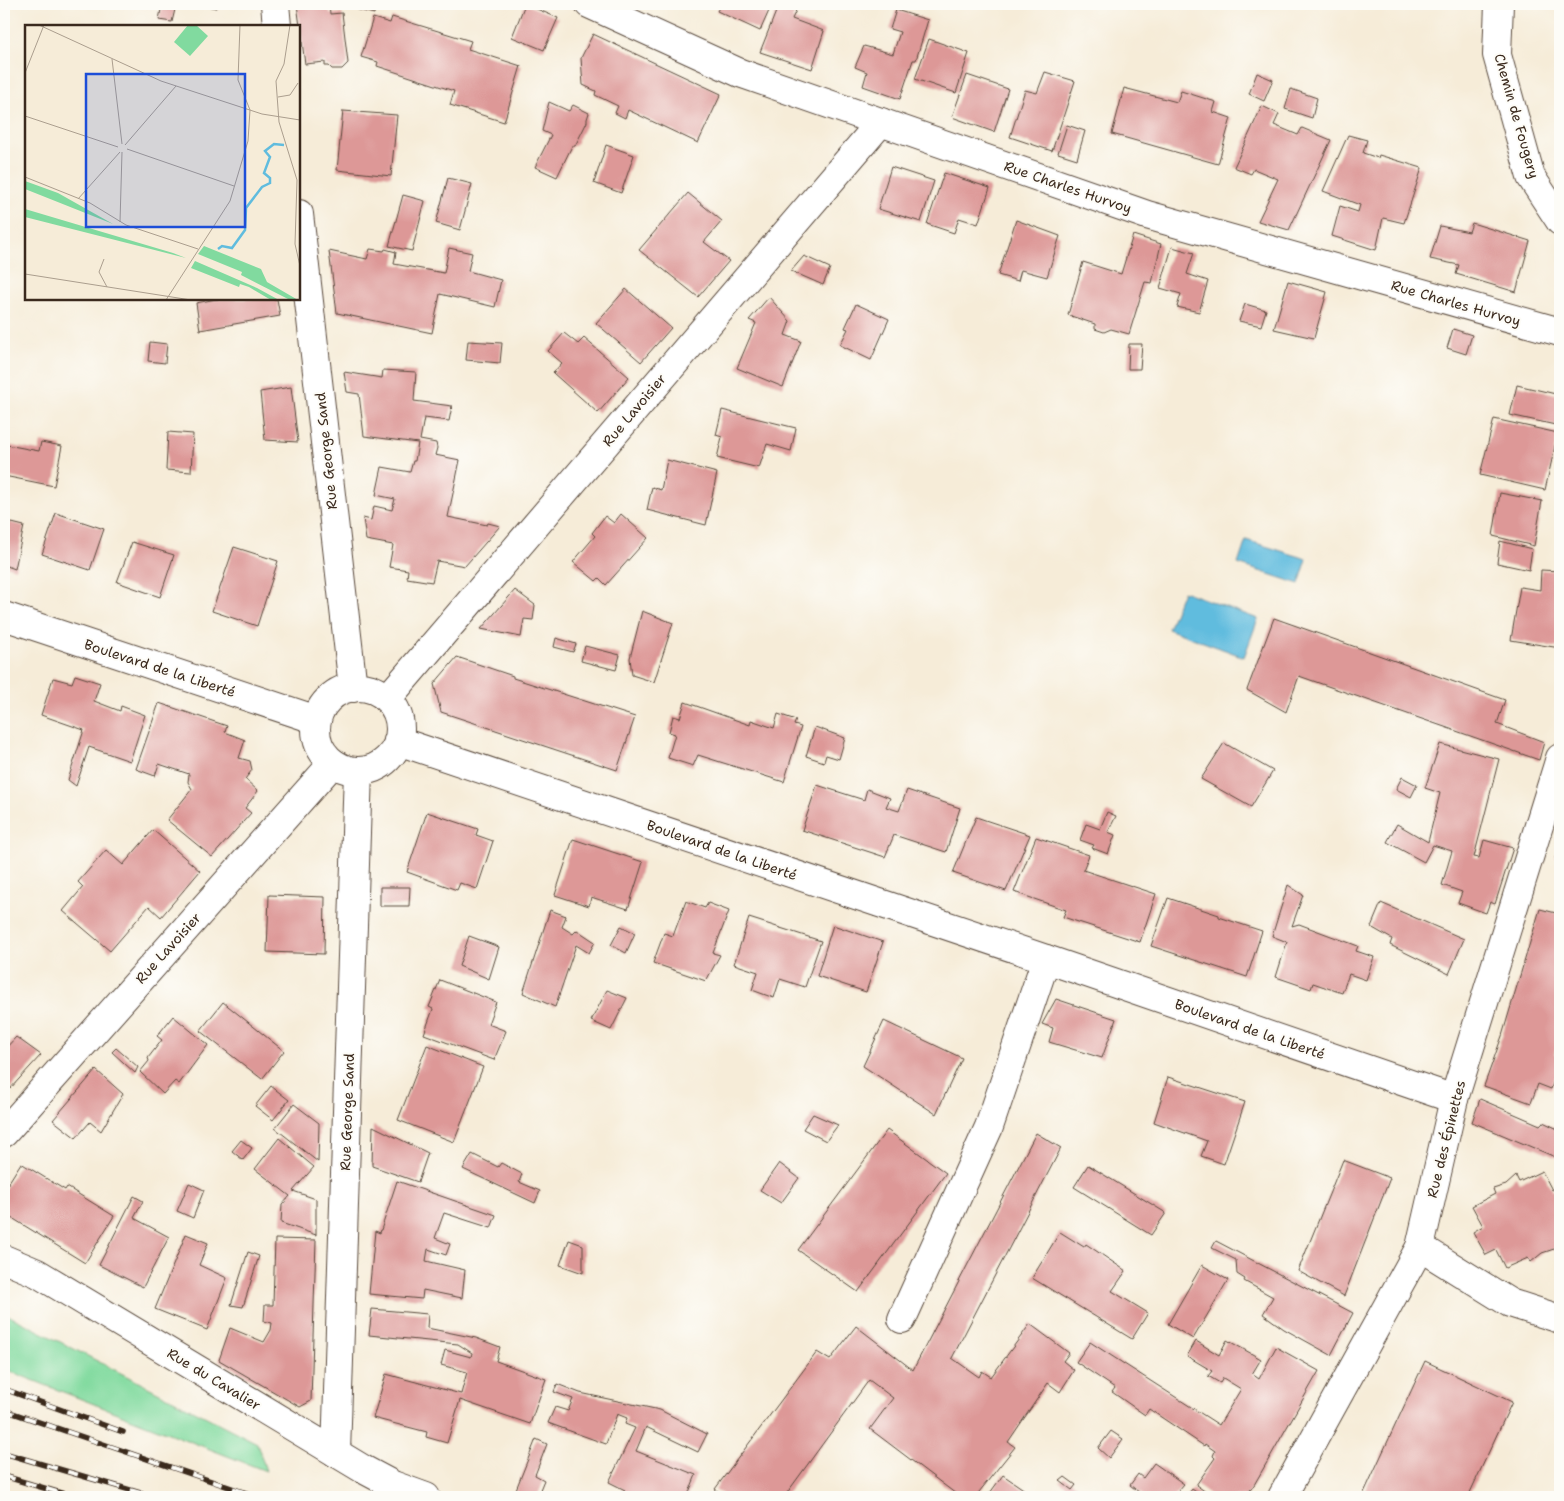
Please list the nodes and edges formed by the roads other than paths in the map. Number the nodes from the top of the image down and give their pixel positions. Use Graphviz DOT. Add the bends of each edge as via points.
graph roads {
  1 [pos="275,4"];
  2 [pos="589,4"];
  3 [pos="1499,4"];
  4 [pos="277,25"];
  5 [pos="880,122"];
  6 [pos="1560,221"];
  7 [pos="300,223"];
  8 [pos="1560,332"];
  9 [pos="4,616"];
  10 [pos="352,688"];
  11 [pos="387,699"];
  12 [pos="317,720"];
  13 [pos="398,741"];
  14 [pos="1560,758"];
  15 [pos="345,767"];
  16 [pos="1046,959"];
  17 [pos="1454,1099"];
  18 [pos="4,1133"];
  19 [pos="1420,1247"];
  20 [pos="4,1259"];
  21 [pos="902,1319"];
  22 [pos="1560,1319"];
  23 [pos="336,1453"];
  24 [pos="426,1497"];
  25 [pos="1282,1497"];
  1 -- 4 [label="street"];
  2 -- 5 [label="street, Rue Charles Hurvoy" via="740,73"];
  3 -- 6 [label="street, Chemin de Fougery" via="1498,55 1531,178"];
  5 -- 8 [label="street, Rue Charles Hurvoy" via="1146,215"];
  5 -- 11 [label="street, Rue Lavoisier"];
  7 -- 10 [label="street, Rue George Sand"];
  9 -- 12 [label="street, Boulevard de la Liberté"];
  10 -- 11 [label="street" via="365,688"];
  10 -- 12 [label="street" via="340,691 330,699 321,708"];
  11 -- 13 [label="street" via="398,719"];
  12 -- 15 [label="street" via="318,744 324,755"];
  13 -- 15 [label="street" via="393,753 371,769"];
  13 -- 16 [label="street, Boulevard de la Liberté"];
  14 -- 17 [label="street, Rue des Épinettes"];
  15 -- 18 [label="street, Rue Lavoisier"];
  15 -- 23 [label="street, Rue George Sand"];
  16 -- 17 [label="street, Boulevard de la Liberté"];
  16 -- 21 [label="street" via="989,1127"];
  17 -- 19 [label="street, Rue des Épinettes"];
  19 -- 22 [label="street" via="1510,1303"];
  19 -- 25 [label="street, Rue des Épinettes"];
  20 -- 23 [label="street, Rue du Cavalier" via="37,1273"];
  23 -- 24 [label="street, Rue du Cavalier" via="393,1484"];
}
